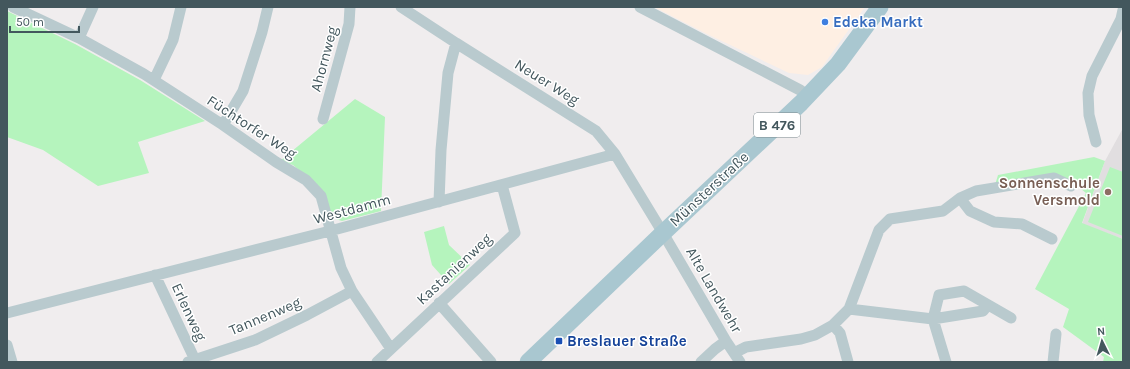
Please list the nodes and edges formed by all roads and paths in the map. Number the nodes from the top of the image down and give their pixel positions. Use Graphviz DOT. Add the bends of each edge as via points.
graph roads {
  1 [pos="12,7"];
  2 [pos="93,7"];
  3 [pos="181,7"];
  4 [pos="268,7"];
  5 [pos="350,7"];
  6 [pos="402,7"];
  7 [pos="640,7"];
  8 [pos="880,7"];
  9 [pos="1123,10"];
  10 [pos="79,38"];
  11 [pos="456,43"];
  12 [pos="154,80"];
  13 [pos="808,96"];
  14 [pos="323,119"];
  15 [pos="222,125"];
  16 [pos="1096,142"];
  17 [pos="615,154"];
  18 [pos="502,185"];
  19 [pos="1072,186"];
  20 [pos="960,198"];
  21 [pos="439,202"];
  22 [pos="330,231"];
  23 [pos="663,233"];
  24 [pos="1052,239"];
  25 [pos="156,275"];
  26 [pos="352,291"];
  27 [pos="439,302"];
  28 [pos="988,305"];
  29 [pos="848,308"];
  30 [pos="7,312"];
  31 [pos="1011,318"];
  32 [pos="933,319"];
  33 [pos="833,325"];
  34 [pos="1056,334"];
  35 [pos="726,341"];
  36 [pos="7,346"];
  37 [pos="391,349"];
  38 [pos="737,358"];
  39 [pos="193,361"];
  40 [pos="12,362"];
  41 [pos="377,362"];
  42 [pos="491,362"];
  43 [pos="528,362"];
  44 [pos="701,362"];
  45 [pos="848,362"];
  46 [pos="946,362"];
  47 [pos="1054,362"];
  1 -- 10 [label="street, Füchtorfer Weg"];
  2 -- 10 [label="street"];
  3 -- 12 [label="street" via="173,40"];
  4 -- 15 [label="street" via="244,91"];
  5 -- 14 [label="street, Ahornweg" via="349,24"];
  6 -- 11 [label="street, Neuer Weg"];
  7 -- 13 [label="street"];
  8 -- 13 [label="main road, Münsterstraße / B 476" via="838,64"];
  9 -- 16 [label="street" via="1121,19 1092,76 1088,93 1089,115"];
  10 -- 12 [label="street, Füchtorfer Weg"];
  11 -- 17 [label="street, Neuer Weg" via="596,131"];
  11 -- 21 [label="street" via="448,73"];
  12 -- 15 [label="street, Füchtorfer Weg"];
  13 -- 23 [label="main road, Münsterstraße / B 476"];
  15 -- 22 [label="street, Füchtorfer Weg" via="306,180 321,196"];
  17 -- 18 [label="street, Westdamm"];
  17 -- 23 [label="street"];
  18 -- 21 [label="street, Westdamm"];
  18 -- 27 [label="street, Kastanienweg" via="515,233"];
  19 -- 20 [label="street" via="1054,178 976,191"];
  20 -- 24 [label="street" via="970,211 994,222 1022,224"];
  20 -- 29 [label="street" via="943,211 890,220 879,230"];
  21 -- 22 [label="street, Westdamm"];
  22 -- 25 [label="street, Westdamm"];
  22 -- 26 [label="street, Füchtorfer Weg" via="340,268"];
  23 -- 35 [label="street, Alte Landwehr"];
  23 -- 43 [label="main road, Münsterstraße / B 476"];
  25 -- 30 [label="street, Westdamm"];
  25 -- 39 [label="street, Erlenweg"];
  26 -- 37 [label="street, Füchtorfer Weg"];
  26 -- 39 [label="street, Tannenweg" via="254,340"];
  27 -- 37 [label="street, Kastanienweg"];
  27 -- 42 [label="street"];
  28 -- 31 [label="street"];
  28 -- 32 [label="street" via="983,311"];
  28 -- 32 [label="street" via="964,291 939,295"];
  29 -- 32 [label="street"];
  29 -- 33 [label="street"];
  32 -- 46 [label="street"];
  33 -- 38 [label="street" via="801,339 746,347"];
  33 -- 45 [label="street" via="840,333"];
  34 -- 47 [label="street"];
  35 -- 38 [label="street, Alte Landwehr"];
  35 -- 44 [label="street"];
  36 -- 40 [label="street"];
  37 -- 41 [label="street, Kastanienweg"];
}
